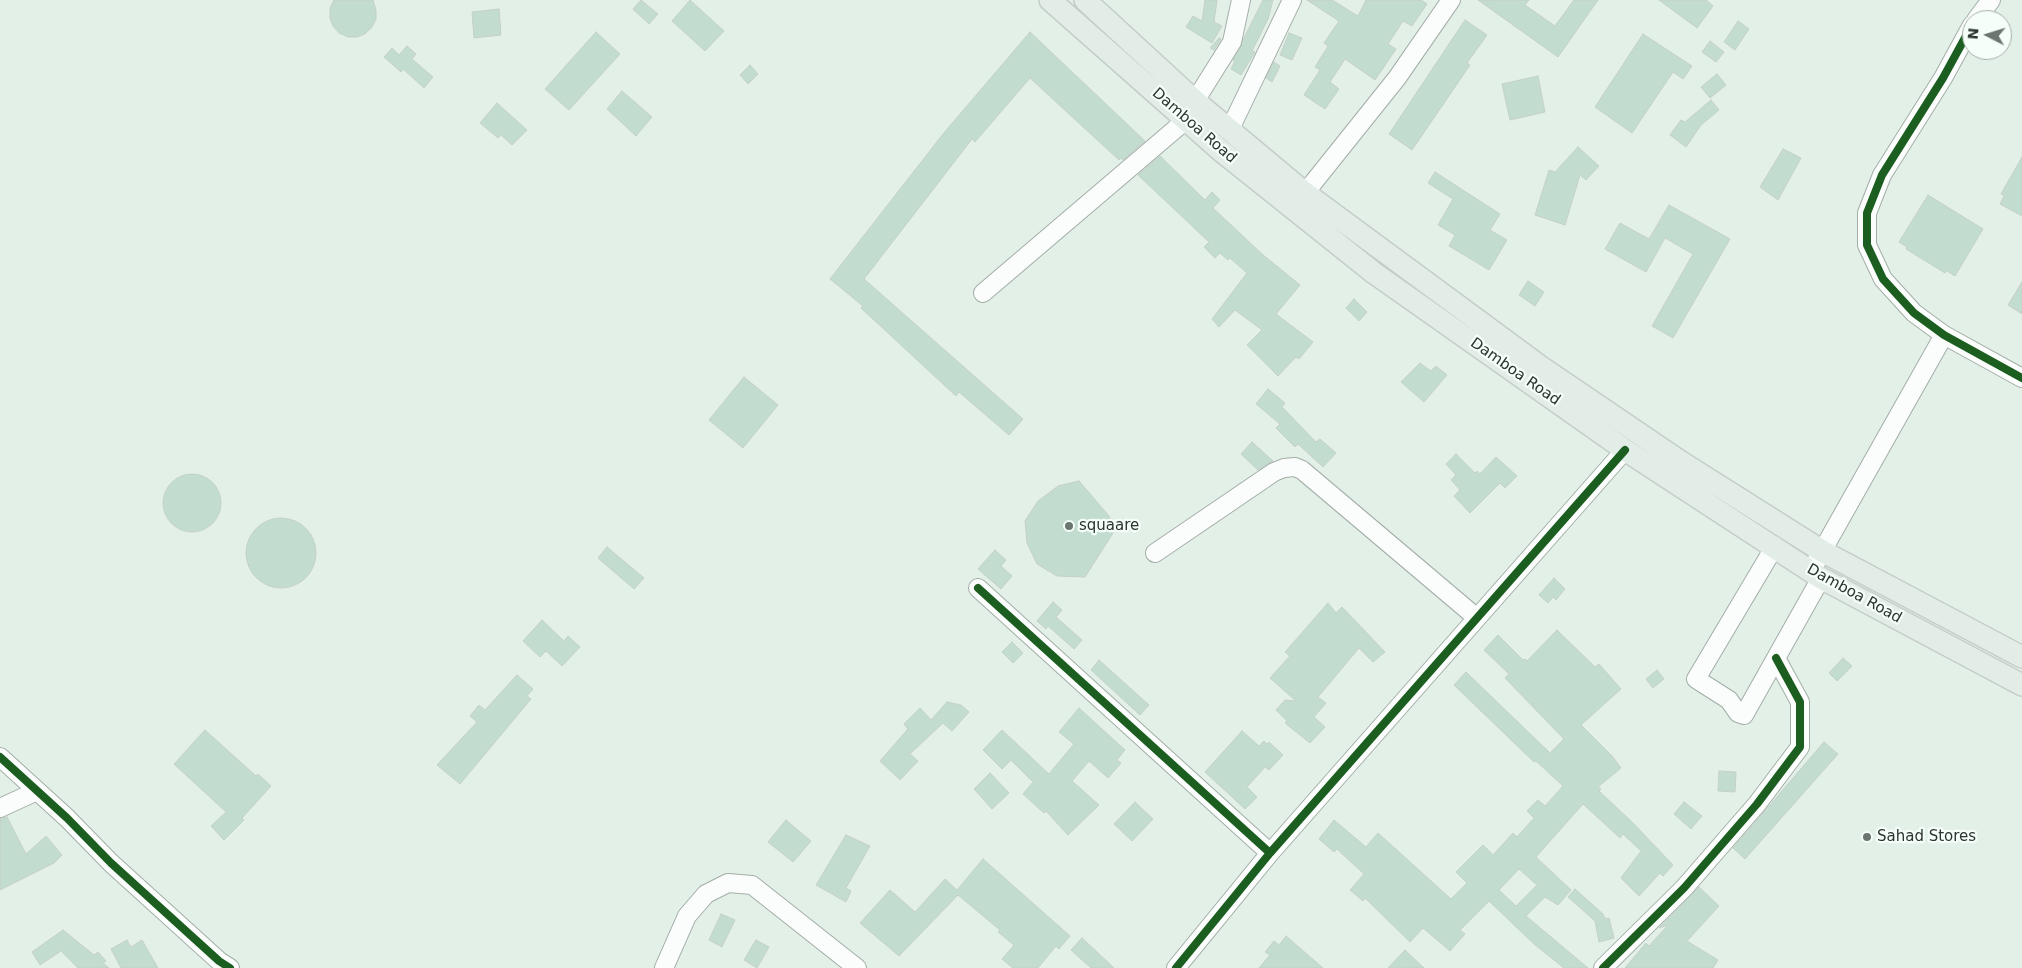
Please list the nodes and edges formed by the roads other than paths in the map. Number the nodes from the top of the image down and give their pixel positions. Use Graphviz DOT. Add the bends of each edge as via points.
graph roads {
  1 [pos="1050,0"];
  2 [pos="1085,0"];
  3 [pos="1241,0"];
  4 [pos="1292,0"];
  5 [pos="1451,0"];
  6 [pos="1962,43"];
  7 [pos="1190,111"];
  8 [pos="1229,131"];
  9 [pos="1305,192"];
  10 [pos="983,293"];
  11 [pos="1944,334"];
  12 [pos="2022,378"];
  13 [pos="1626,450"];
  14 [pos="1775,546"];
  15 [pos="1822,551"];
  16 [pos="1155,553"];
  17 [pos="1816,574"];
  18 [pos="978,588"];
  19 [pos="1477,618"];
  20 [pos="2022,657"];
  21 [pos="1776,658"];
  22 [pos="2022,686"];
  23 [pos="0,757"];
  24 [pos="38,791"];
  25 [pos="0,808"];
  26 [pos="1270,853"];
  27 [pos="221,966"];
  28 [pos="664,968"];
  29 [pos="857,968"];
  30 [pos="1176,968"];
  31 [pos="1602,968"];
  1 -- 7 [label="main road, Damboa Road"];
  2 -- 7 [label="main road, Damboa Road"];
  3 -- 7 [label="street" via="1232,42"];
  4 -- 8 [label="street"];
  5 -- 9 [label="street" via="1397,78"];
  6 -- 11 [label="street" via="1882,175 1867,213 1868,245 1883,279 1914,313"];
  7 -- 8 [label="main road, Damboa Road"];
  7 -- 10 [label="street"];
  7 -- 13 [label="main road, Damboa Road" via="1220,150 1374,273"];
  8 -- 9 [label="main road, Damboa Road"];
  9 -- 15 [label="main road, Damboa Road" via="1541,367 1681,462"];
  11 -- 12 [label="street"];
  11 -- 15 [label="street"];
  13 -- 14 [label="main road, Damboa Road"];
  13 -- 19 [label="street"];
  14 -- 17 [label="main road, Damboa Road"];
  14 -- 21 [label="street" via="1696,679 1729,700 1744,716"];
  15 -- 17 [label="street"];
  15 -- 20 [label="main road, Damboa Road"];
  16 -- 19 [label="street" via="1274,472 1295,467"];
  17 -- 21 [label="street"];
  17 -- 22 [label="main road, Damboa Road"];
  18 -- 26 [label="street"];
  19 -- 26 [label="street"];
  21 -- 31 [label="street" via="1800,702 1800,747 1689,883"];
  23 -- 24 [label="street"];
  24 -- 25 [label="street"];
  24 -- 27 [label="street"];
  26 -- 30 [label="street"];
  28 -- 29 [label="street" via="687,916 706,894 728,883 752,885"];
}
